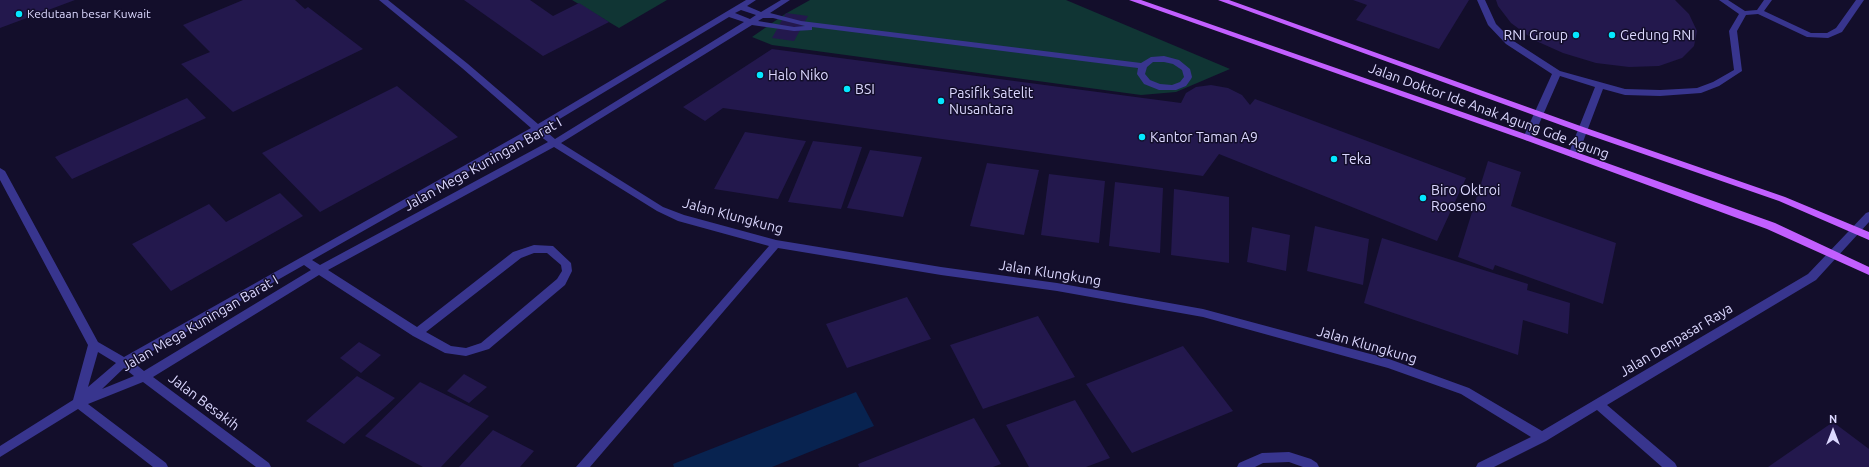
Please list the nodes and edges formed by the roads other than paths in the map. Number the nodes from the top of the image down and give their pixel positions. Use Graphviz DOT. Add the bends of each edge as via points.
graph roads {
  1 [pos="385,0"];
  2 [pos="752,0"];
  3 [pos="786,0"];
  4 [pos="1133,0"];
  5 [pos="1222,0"];
  6 [pos="1480,0"];
  7 [pos="1722,0"];
  8 [pos="1768,0"];
  9 [pos="1860,0"];
  10 [pos="741,7"];
  11 [pos="1759,12"];
  12 [pos="1743,13"];
  13 [pos="729,14"];
  14 [pos="762,15"];
  15 [pos="751,22"];
  16 [pos="829,26"];
  17 [pos="1143,66"];
  18 [pos="1557,73"];
  19 [pos="1600,86"];
  20 [pos="1538,114"];
  21 [pos="536,129"];
  22 [pos="1583,130"];
  23 [pos="1528,138"];
  24 [pos="554,143"];
  25 [pos="1573,155"];
  26 [pos="0,170"];
  27 [pos="1869,216"];
  28 [pos="1856,231"];
  29 [pos="1869,236"];
  30 [pos="776,244"];
  31 [pos="1834,255"];
  32 [pos="304,260"];
  33 [pos="321,269"];
  34 [pos="1869,271"];
  35 [pos="417,333"];
  36 [pos="94,344"];
  37 [pos="124,362"];
  38 [pos="144,377"];
  39 [pos="78,402"];
  40 [pos="1598,404"];
  41 [pos="1542,437"];
  42 [pos="0,452"];
  43 [pos="162,467"];
  44 [pos="266,467"];
  45 [pos="582,467"];
  46 [pos="1243,467"];
  47 [pos="1313,467"];
  48 [pos="1482,467"];
  49 [pos="1671,467"];
  1 -- 21 [label="street, Jalan Klungkung"];
  2 -- 10 [label="street, Jalan Mega Kuningan Barat I"];
  3 -- 14 [label="street, Jalan Mega Kuningan Barat I"];
  4 -- 23 [label="main road, Jalan Doktor Ide Anak Agung Gde Agung"];
  5 -- 20 [label="main road, Jalan Doktor Ide Anak Agung Gde Agung"];
  6 -- 18 [label="street" via="1492,25 1509,42"];
  7 -- 12 [label="street"];
  8 -- 11 [label="street"];
  9 -- 11 [label="street" via="1839,30 1828,36 1810,35"];
  10 -- 13 [label="street, Jalan Mega Kuningan Barat I"];
  10 -- 14 [label="street"];
  11 -- 12 [label="street"];
  12 -- 19 [label="street" via="1733,31 1738,71 1716,84 1698,90 1660,93 1625,92"];
  13 -- 15 [label="street"];
  13 -- 21 [label="street, Jalan Mega Kuningan Barat I"];
  14 -- 15 [label="street, Jalan Mega Kuningan Barat I"];
  14 -- 16 [label="street"];
  15 -- 16 [label="street" via="794,29"];
  15 -- 24 [label="street, Jalan Mega Kuningan Barat I"];
  16 -- 17 [label="street"];
  17 -- 17 [label="street" via="1151,60 1164,59 1176,62 1186,69 1188,77 1183,84 1173,88 1159,87 1147,82 1141,74"];
  18 -- 19 [label="street"];
  18 -- 20 [label="street"];
  19 -- 22 [label="street"];
  20 -- 22 [label="main road, Jalan Doktor Ide Anak Agung Gde Agung"];
  20 -- 23 [label="street"];
  21 -- 24 [label="street, Jalan Klungkung"];
  21 -- 32 [label="street, Jalan Mega Kuningan Barat I"];
  22 -- 25 [label="street"];
  22 -- 28 [label="main road, Jalan Doktor Ide Anak Agung Gde Agung" via="1782,199"];
  23 -- 25 [label="main road, Jalan Doktor Ide Anak Agung Gde Agung"];
  24 -- 30 [label="street, Jalan Klungkung" via="660,209 732,233"];
  24 -- 33 [label="street, Jalan Mega Kuningan Barat I"];
  25 -- 31 [label="main road, Jalan Doktor Ide Anak Agung Gde Agung" via="1770,226"];
  26 -- 36 [label="street"];
  27 -- 28 [label="street, Jalan Denpasar Raya"];
  28 -- 29 [label="main road, Jalan Doktor Ide Anak Agung Gde Agung"];
  28 -- 31 [label="street, Jalan Denpasar Raya"];
  30 -- 41 [label="street, Jalan Klungkung" via="1057,287 1204,314 1389,364 1465,391"];
  30 -- 45 [label="street"];
  31 -- 34 [label="main road, Jalan Doktor Ide Anak Agung Gde Agung"];
  31 -- 40 [label="street, Jalan Denpasar Raya" via="1812,277"];
  32 -- 33 [label="street"];
  32 -- 37 [label="street, Jalan Mega Kuningan Barat I"];
  33 -- 35 [label="street" via="345,288"];
  33 -- 38 [label="street, Jalan Mega Kuningan Barat I"];
  35 -- 35 [label="street" via="517,255 534,249 549,249 566,263 567,270 561,282 485,346 466,352 450,350"];
  36 -- 37 [label="street, Jalan Besakih"];
  36 -- 39 [label="street"];
  37 -- 38 [label="street, Jalan Besakih"];
  37 -- 39 [label="street, Jalan Mega Kuningan Barat I"];
  38 -- 39 [label="street, Jalan Mega Kuningan Barat I"];
  38 -- 44 [label="street, Jalan Besakih"];
  39 -- 42 [label="street"];
  39 -- 43 [label="street"];
  40 -- 41 [label="street, Jalan Denpasar Raya"];
  40 -- 49 [label="street"];
  41 -- 48 [label="street, Jalan Denpasar Raya"];
  46 -- 47 [label="street" via="1262,458 1289,457"];
}
